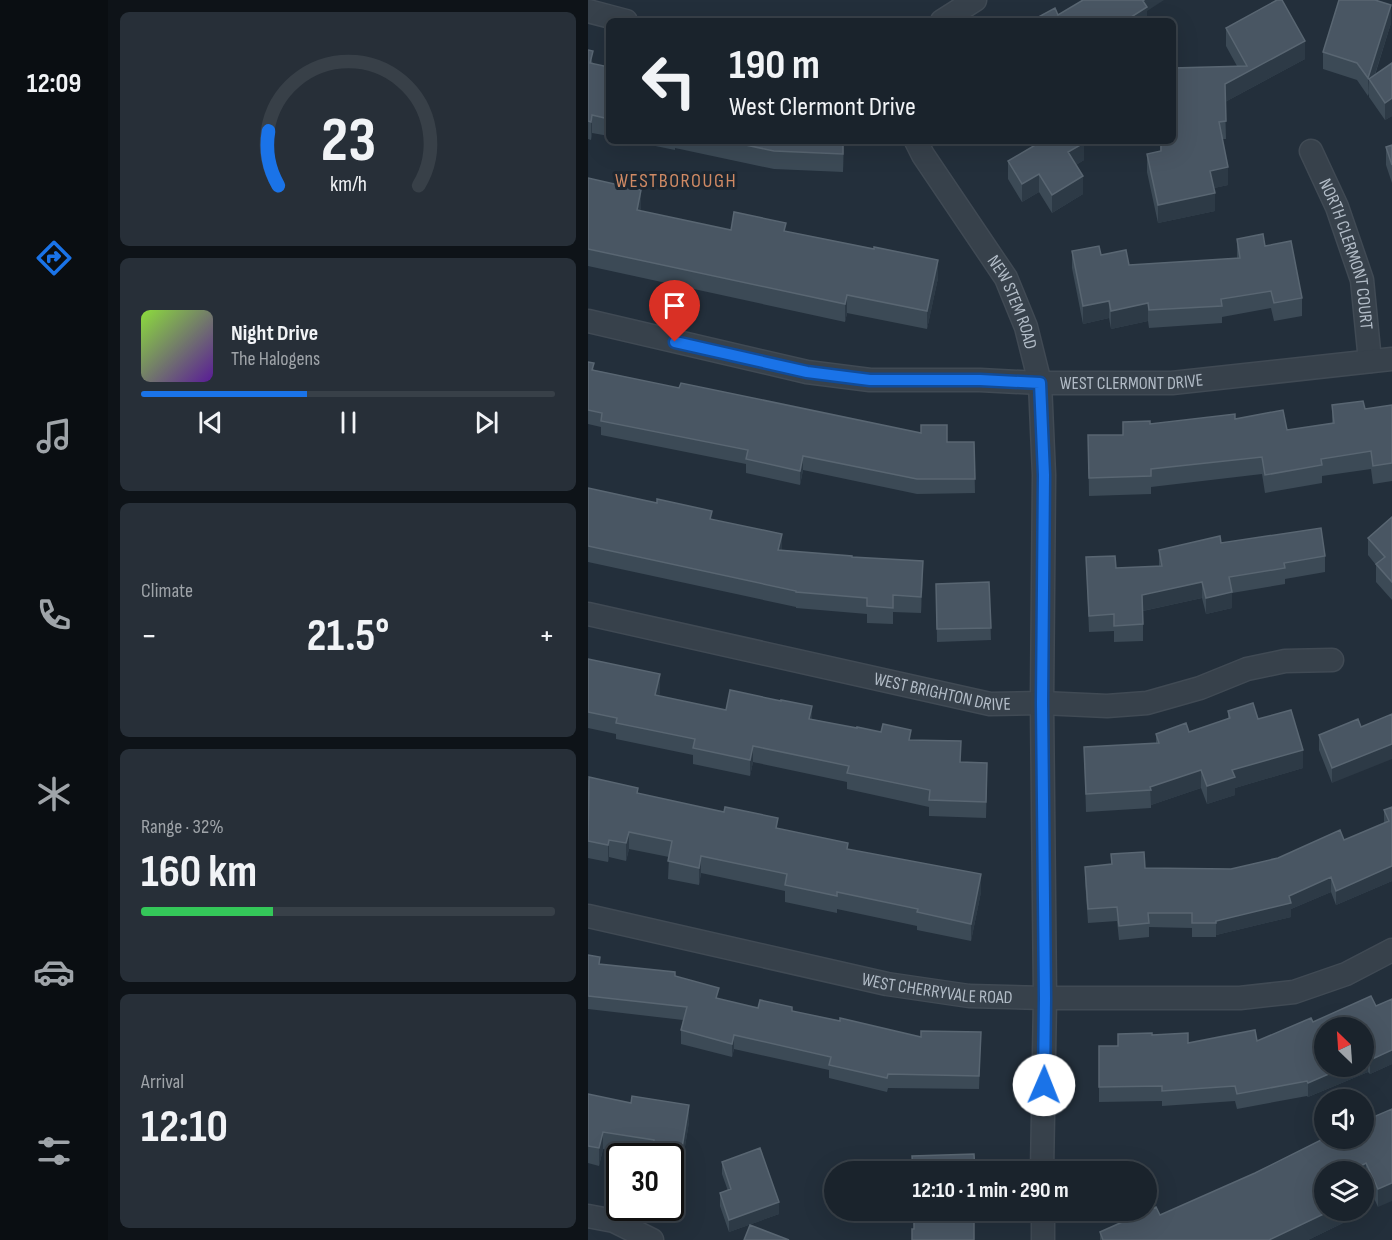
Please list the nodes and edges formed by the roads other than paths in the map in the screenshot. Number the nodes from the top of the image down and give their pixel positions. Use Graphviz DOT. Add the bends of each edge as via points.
graph roads {
  1 [pos="975,0"];
  2 [pos="588,11"];
  3 [pos="615,18"];
  4 [pos="947,18"];
  5 [pos="918,144"];
  6 [pos="1311,151"];
  7 [pos="588,321"];
  8 [pos="1381,360"];
  9 [pos="1040,383"];
  10 [pos="588,614"];
  11 [pos="1332,660"];
  12 [pos="1042,703"];
  13 [pos="588,916"];
  14 [pos="1392,950"];
  15 [pos="1045,998"];
  16 [pos="1042,1161"];
  17 [pos="588,1216"];
  18 [pos="1042,1221"];
  19 [pos="652,1240"];
  20 [pos="1043,1240"];
  1 -- 4 [label="street"];
  2 -- 3 [label="street"];
  5 -- 9 [label="street, NEW STEM ROAD" via="1006,278 1026,327"];
  6 -- 8 [label="street, NORTH CLERMONT COURT" via="1337,207 1362,280"];
  7 -- 9 [label="street, WEST CLERMONT DRIVE" via="807,372 870,380"];
  8 -- 9 [label="street, WEST CLERMONT DRIVE" via="1172,383"];
  9 -- 12 [label="street, NEW STEM ROAD" via="1044,475"];
  10 -- 12 [label="street, WEST BRIGHTON DRIVE" via="990,704"];
  11 -- 12 [label="street, WEST BRIGHTON DRIVE" via="1285,661 1247,669 1147,703"];
  12 -- 15 [label="street, NEW STEM ROAD"];
  13 -- 15 [label="street, WEST CHERRYVALE ROAD" via="887,984 969,996"];
  14 -- 15 [label="street, WEST CHERRYVALE ROAD" via="1346,974 1294,992 1240,998"];
  15 -- 16 [label="street, NEW STEM ROAD"];
  17 -- 19 [label="street" via="614,1221"];
  18 -- 20 [label="street"];
}
